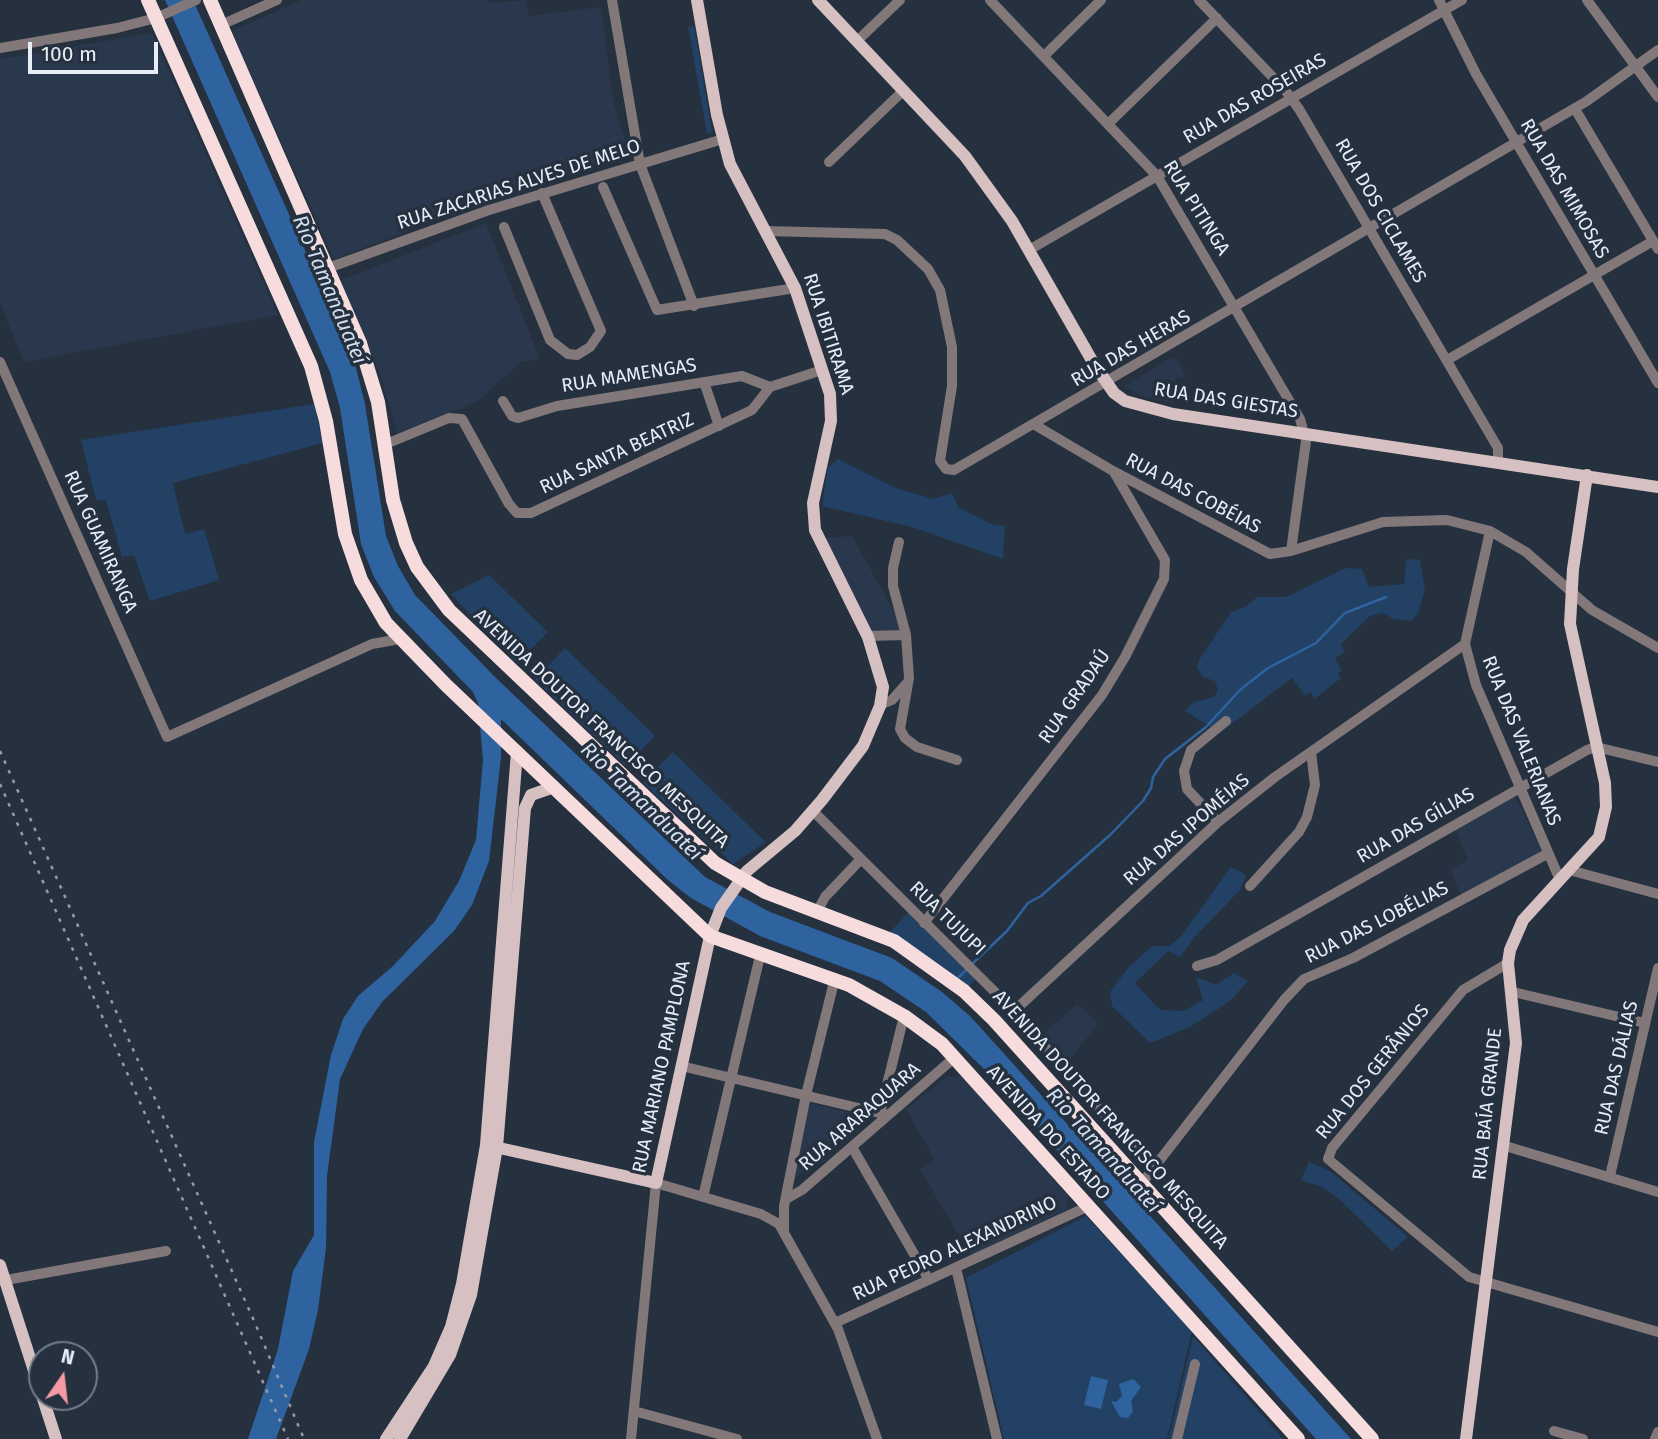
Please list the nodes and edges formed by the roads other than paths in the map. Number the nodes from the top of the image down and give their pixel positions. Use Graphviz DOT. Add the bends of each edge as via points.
graph roads {
  1 [pos="148,0"];
  2 [pos="196,0"];
  3 [pos="210,0"];
  4 [pos="277,0"];
  5 [pos="612,0"];
  6 [pos="697,0"];
  7 [pos="818,0"];
  8 [pos="900,0"];
  9 [pos="990,0"];
  10 [pos="1101,0"];
  11 [pos="1199,0"];
  12 [pos="1461,0"];
  13 [pos="1587,0"];
  14 [pos="1442,5"];
  15 [pos="162,16"];
  16 [pos="1217,18"];
  17 [pos="221,25"];
  18 [pos="857,41"];
  19 [pos="0,48"];
  20 [pos="1658,50"];
  21 [pos="1044,55"];
  22 [pos="1635,66"];
  23 [pos="904,90"];
  24 [pos="1658,97"];
  25 [pos="1292,98"];
  26 [pos="1575,108"];
  27 [pos="1109,123"];
  28 [pos="723,139"];
  29 [pos="1516,142"];
  30 [pos="829,162"];
  31 [pos="640,164"];
  32 [pos="1157,176"];
  33 [pos="603,187"];
  34 [pos="542,194"];
  35 [pos="504,227"];
  36 [pos="1371,229"];
  37 [pos="765,232"];
  38 [pos="1656,245"];
  39 [pos="1029,250"];
  40 [pos="328,268"];
  41 [pos="1594,275"];
  42 [pos="796,288"];
  43 [pos="694,306"];
  44 [pos="1236,308"];
  45 [pos="1447,360"];
  46 [pos="0,362"];
  47 [pos="822,370"];
  48 [pos="704,382"];
  49 [pos="1107,383"];
  50 [pos="1658,383"];
  51 [pos="770,387"];
  52 [pos="503,401"];
  53 [pos="1035,425"];
  54 [pos="719,426"];
  55 [pos="1305,433"];
  56 [pos="386,444"];
  57 [pos="1498,461"];
  58 [pos="1113,471"];
  59 [pos="1587,475"];
  60 [pos="1658,487"];
  61 [pos="1490,531"];
  62 [pos="899,542"];
  63 [pos="1291,551"];
  64 [pos="1570,591"];
  65 [pos="386,623"];
  66 [pos="906,635"];
  67 [pos="867,636"];
  68 [pos="400,639"];
  69 [pos="372,644"];
  70 [pos="1465,644"];
  71 [pos="1658,648"];
  72 [pos="909,678"];
  73 [pos="880,705"];
  74 [pos="1226,721"];
  75 [pos="512,746"];
  76 [pos="1596,747"];
  77 [pos="1311,752"];
  78 [pos="957,760"];
  79 [pos="1658,762"];
  80 [pos="554,787"];
  81 [pos="1518,787"];
  82 [pos="813,811"];
  83 [pos="1218,822"];
  84 [pos="1547,853"];
  85 [pos="862,859"];
  86 [pos="1564,875"];
  87 [pos="737,883"];
  88 [pos="1250,886"];
  89 [pos="1658,894"];
  90 [pos="817,912"];
  91 [pos="924,923"];
  92 [pos="712,930"];
  93 [pos="761,956"];
  94 [pos="1508,963"];
  95 [pos="1197,966"];
  96 [pos="1658,968"];
  97 [pos="835,978"];
  98 [pos="1513,992"];
  99 [pos="1014,1011"];
  100 [pos="904,1016"];
  101 [pos="1645,1023"];
  102 [pos="954,1058"];
  103 [pos="681,1066"];
  104 [pos="731,1077"];
  105 [pos="806,1095"];
  106 [pos="884,1114"];
  107 [pos="1503,1145"];
  108 [pos="492,1146"];
  109 [pos="852,1147"];
  110 [pos="1136,1151"];
  111 [pos="1610,1176"];
  112 [pos="656,1183"];
  113 [pos="1142,1183"];
  114 [pos="1658,1192"];
  115 [pos="703,1197"];
  116 [pos="785,1202"];
  117 [pos="1089,1206"];
  118 [pos="770,1217"];
  119 [pos="783,1231"];
  120 [pos="166,1251"];
  121 [pos="0,1265"];
  122 [pos="956,1268"];
  123 [pos="6,1280"];
  124 [pos="929,1280"];
  125 [pos="1487,1283"];
  126 [pos="835,1323"];
  127 [pos="1658,1332"];
  128 [pos="1195,1364"];
  129 [pos="634,1411"];
  130 [pos="410,1414"];
  131 [pos="1554,1431"];
  132 [pos="1658,1432"];
  133 [pos="717,1436"];
  134 [pos="56,1439"];
  135 [pos="386,1439"];
  136 [pos="400,1439"];
  137 [pos="631,1439"];
  138 [pos="737,1439"];
  139 [pos="877,1439"];
  140 [pos="997,1439"];
  141 [pos="1177,1439"];
  142 [pos="1298,1439"];
  143 [pos="1372,1439"];
  144 [pos="1466,1439"];
  145 [pos="1583,1439"];
  146 [pos="1655,1439"];
  1 -- 15 [label="highway"];
  2 -- 15 [label="street"];
  3 -- 17 [label="highway, AVENIDA DOUTOR FRANCISCO MESQUITA"];
  4 -- 17 [label="street"];
  5 -- 31 [label="street"];
  6 -- 28 [label="main road, RUA IBITIRAMA"];
  7 -- 18 [label="main road, RUA DAS GIESTAS"];
  8 -- 18 [label="street"];
  9 -- 21 [label="street, RUA PITINGA"];
  10 -- 21 [label="street"];
  11 -- 16 [label="street, RUA DOS CICLAMES"];
  12 -- 14 [label="street, RUA DAS ROSEIRAS"];
  13 -- 22 [label="street"];
  14 -- 25 [label="street, RUA DAS ROSEIRAS"];
  14 -- 29 [label="street, RUA DAS MIMOSAS" via="1459,44"];
  15 -- 19 [label="street"];
  15 -- 65 [label="highway" via="311,366 326,421 345,534 361,580"];
  16 -- 25 [label="street, RUA DOS CICLAMES"];
  16 -- 27 [label="street"];
  17 -- 40 [label="highway, AVENIDA DOUTOR FRANCISCO MESQUITA"];
  18 -- 23 [label="main road, RUA DAS GIESTAS"];
  20 -- 22 [label="street, RUA DAS HERAS"];
  21 -- 27 [label="street, RUA PITINGA"];
  22 -- 24 [label="street"];
  22 -- 26 [label="street, RUA DAS HERAS"];
  23 -- 30 [label="street"];
  23 -- 39 [label="main road, RUA DAS GIESTAS" via="965,156"];
  25 -- 32 [label="street, RUA DAS ROSEIRAS"];
  25 -- 36 [label="street, RUA DOS CICLAMES"];
  26 -- 29 [label="street, RUA DAS HERAS"];
  26 -- 38 [label="street"];
  27 -- 32 [label="street, RUA PITINGA"];
  28 -- 31 [label="street, RUA ZACARIAS ALVES DE MELO"];
  28 -- 37 [label="main road, RUA IBITIRAMA" via="737,182"];
  29 -- 36 [label="street, RUA DAS HERAS"];
  29 -- 41 [label="street, RUA DAS MIMOSAS"];
  31 -- 34 [label="street, RUA ZACARIAS ALVES DE MELO"];
  31 -- 43 [label="street"];
  32 -- 39 [label="street, RUA DAS ROSEIRAS"];
  32 -- 44 [label="street, RUA PITINGA"];
  33 -- 43 [label="street" via="654,307 660,311"];
  34 -- 35 [label="street" via="601,331 590,347 577,355 568,354 550,340"];
  34 -- 40 [label="street, RUA ZACARIAS ALVES DE MELO"];
  36 -- 44 [label="street, RUA DAS HERAS"];
  36 -- 45 [label="street, RUA DOS CICLAMES"];
  37 -- 42 [label="main road, RUA IBITIRAMA"];
  37 -- 53 [label="street, RUA DAS HERAS" via="885,234 928,269 940,290 953,360 940,461 946,469 962,468"];
  38 -- 41 [label="street"];
  39 -- 49 [label="main road, RUA DAS GIESTAS"];
  40 -- 56 [label="highway, AVENIDA DOUTOR FRANCISCO MESQUITA" via="371,375"];
  41 -- 45 [label="street"];
  41 -- 50 [label="street, RUA DAS MIMOSAS"];
  42 -- 43 [label="street"];
  42 -- 47 [label="main road, RUA IBITIRAMA"];
  44 -- 49 [label="street, RUA DAS HERAS"];
  44 -- 55 [label="street, RUA PITINGA"];
  45 -- 57 [label="street, RUA DOS CICLAMES" via="1497,448"];
  46 -- 69 [label="street, RUA GUAMIRANGA" via="167,737"];
  47 -- 51 [label="street, RUA SANTA BEATRIZ"];
  47 -- 67 [label="main road, RUA IBITIRAMA" via="831,411 815,484 815,530"];
  48 -- 51 [label="street, RUA MAMENGAS" via="747,377"];
  48 -- 52 [label="street, RUA MAMENGAS" via="557,406 518,418"];
  48 -- 54 [label="street"];
  49 -- 53 [label="street, RUA DAS HERAS"];
  49 -- 55 [label="main road, RUA DAS GIESTAS" via="1125,401 1153,410"];
  51 -- 54 [label="street, RUA SANTA BEATRIZ" via="752,410"];
  53 -- 58 [label="street, RUA DAS COBÉIAS"];
  54 -- 56 [label="street, RUA SANTA BEATRIZ" via="524,513 509,505 462,418 449,418"];
  55 -- 57 [label="main road, RUA DAS GIESTAS"];
  55 -- 63 [label="street"];
  56 -- 87 [label="highway, AVENIDA DOUTOR FRANCISCO MESQUITA" via="393,500 406,543 417,567 449,610"];
  57 -- 59 [label="main road, RUA DAS GIESTAS"];
  58 -- 63 [label="street, RUA DAS COBÉIAS" via="1263,552"];
  58 -- 91 [label="street, RUA GRADAÚ" via="1165,560 1164,579 1101,695"];
  59 -- 60 [label="main road, RUA DAS GIESTAS"];
  59 -- 64 [label="main road, RUA BAÍA GRANDE"];
  61 -- 63 [label="street, RUA DAS COBÉIAS" via="1447,520 1383,522"];
  61 -- 64 [label="street, RUA DAS COBÉIAS" via="1526,552"];
  61 -- 70 [label="street, RUA DAS VALERIANAS"];
  62 -- 66 [label="street" via="893,586"];
  64 -- 71 [label="street, RUA DAS COBÉIAS" via="1592,610"];
  64 -- 76 [label="main road, RUA BAÍA GRANDE" via="1570,624"];
  65 -- 68 [label="highway"];
  65 -- 69 [label="street"];
  66 -- 67 [label="street"];
  66 -- 72 [label="street"];
  67 -- 73 [label="main road, RUA IBITIRAMA" via="883,687"];
  68 -- 69 [label="street"];
  68 -- 75 [label="highway"];
  70 -- 77 [label="street, RUA DAS IPOMÉIAS"];
  70 -- 81 [label="street, RUA DAS VALERIANAS" via="1476,685"];
  72 -- 73 [label="street" via="898,694"];
  72 -- 78 [label="street" via="900,718 902,734 917,747"];
  73 -- 82 [label="main road, RUA IBITIRAMA" via="863,746"];
  74 -- 83 [label="street" via="1191,750 1184,771 1187,789"];
  75 -- 80 [label="highway"];
  75 -- 108 [label="main road"];
  76 -- 79 [label="street"];
  76 -- 81 [label="street, RUA DAS GÍLIAS"];
  76 -- 86 [label="main road, RUA BAÍA GRANDE" via="1605,783 1603,825 1599,838"];
  77 -- 83 [label="street, RUA DAS IPOMÉIAS"];
  77 -- 88 [label="street" via="1315,785 1307,817"];
  80 -- 92 [label="highway"];
  80 -- 108 [label="main road" via="531,795 524,808"];
  81 -- 84 [label="street, RUA DAS VALERIANAS"];
  81 -- 95 [label="street, RUA DAS GÍLIAS" via="1217,960"];
  82 -- 85 [label="street, RUA TUJUPI"];
  82 -- 87 [label="main road, RUA IBITIRAMA"];
  83 -- 99 [label="street, RUA DAS IPOMÉIAS"];
  84 -- 86 [label="street, RUA DAS VALERIANAS"];
  84 -- 113 [label="street, RUA DAS LOBÉLIAS" via="1375,947 1304,979"];
  85 -- 90 [label="street" via="825,897"];
  85 -- 91 [label="street, RUA TUJUPI"];
  86 -- 89 [label="street"];
  86 -- 94 [label="main road, RUA BAÍA GRANDE" via="1523,920"];
  87 -- 90 [label="highway, AVENIDA DOUTOR FRANCISCO MESQUITA"];
  87 -- 92 [label="main road, RUA MARIANO PAMPLONA"];
  90 -- 113 [label="highway, AVENIDA DOUTOR FRANCISCO MESQUITA" via="894,941 964,991"];
  91 -- 99 [label="street, RUA TUJUPI"];
  92 -- 93 [label="highway, AVENIDA DO ESTADO"];
  92 -- 103 [label="main road, RUA MARIANO PAMPLONA"];
  93 -- 97 [label="highway, AVENIDA DO ESTADO"];
  93 -- 104 [label="street"];
  94 -- 98 [label="main road, RUA BAÍA GRANDE"];
  94 -- 125 [label="street, RUA DOS GERÂNIOS" via="1464,990 1329,1152 1328,1159 1469,1277"];
  96 -- 101 [label="street, RUA DAS DÁLIAS"];
  97 -- 100 [label="highway, AVENIDA DO ESTADO"];
  97 -- 105 [label="street"];
  98 -- 101 [label="street"];
  98 -- 107 [label="main road, RUA BAÍA GRANDE" via="1516,1043"];
  99 -- 110 [label="street, RUA TUJUPI"];
  100 -- 102 [label="highway, AVENIDA DO ESTADO"];
  100 -- 106 [label="street"];
  101 -- 111 [label="street, RUA DAS DÁLIAS"];
  102 -- 106 [label="street, RUA ARARAQUARA"];
  102 -- 117 [label="highway, AVENIDA DO ESTADO"];
  103 -- 104 [label="street"];
  103 -- 112 [label="main road, RUA MARIANO PAMPLONA"];
  104 -- 105 [label="street"];
  104 -- 115 [label="street"];
  105 -- 106 [label="street"];
  105 -- 116 [label="street"];
  106 -- 109 [label="street, RUA ARARAQUARA"];
  107 -- 111 [label="street"];
  107 -- 125 [label="main road, RUA BAÍA GRANDE"];
  108 -- 112 [label="main road"];
  108 -- 130 [label="main road" via="451,1327"];
  109 -- 116 [label="street, RUA ARARAQUARA"];
  109 -- 124 [label="street"];
  111 -- 114 [label="street"];
  112 -- 115 [label="street"];
  112 -- 129 [label="street, RUA MARIANO PAMPLONA"];
  113 -- 143 [label="highway, AVENIDA DOUTOR FRANCISCO MESQUITA"];
  115 -- 118 [label="street"];
  116 -- 118 [label="street, RUA ARARAQUARA"];
  116 -- 119 [label="street"];
  117 -- 122 [label="street, RUA PEDRO ALEXANDRINO"];
  117 -- 142 [label="highway, AVENIDA DO ESTADO"];
  118 -- 119 [label="street"];
  119 -- 126 [label="street"];
  120 -- 123 [label="street"];
  121 -- 123 [label="main road"];
  122 -- 124 [label="street, RUA PEDRO ALEXANDRINO"];
  122 -- 140 [label="street"];
  123 -- 134 [label="main road"];
  124 -- 126 [label="street, RUA PEDRO ALEXANDRINO"];
  125 -- 127 [label="street, RUA DOS GERÂNIOS"];
  125 -- 144 [label="main road, RUA BAÍA GRANDE"];
  126 -- 139 [label="street"];
  128 -- 141 [label="street"];
  129 -- 133 [label="street"];
  129 -- 137 [label="street, RUA MARIANO PAMPLONA"];
  130 -- 135 [label="main road"];
  130 -- 136 [label="main road"];
  131 -- 145 [label="street"];
  132 -- 146 [label="street"];
  133 -- 138 [label="street"];
}
